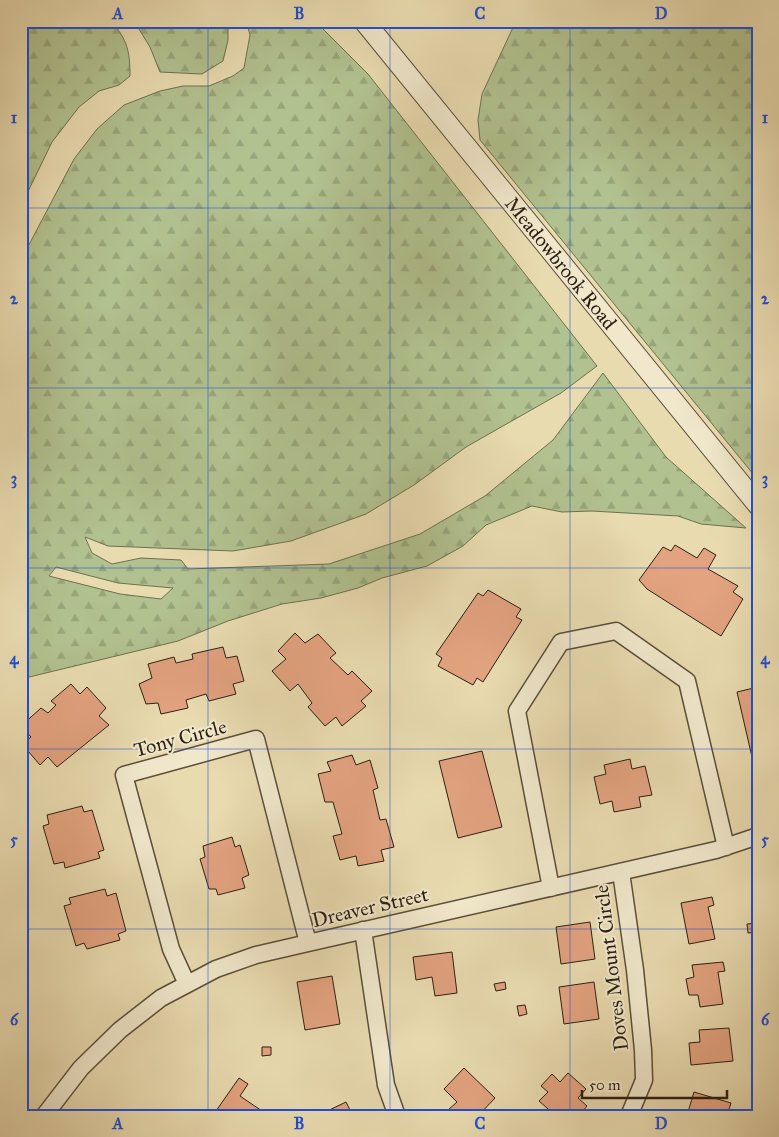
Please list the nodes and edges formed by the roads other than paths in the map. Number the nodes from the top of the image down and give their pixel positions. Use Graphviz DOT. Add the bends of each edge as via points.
graph roads {
  1 [pos="364,21"];
  2 [pos="758,504"];
  3 [pos="758,836"];
  4 [pos="726,847"];
  5 [pos="620,872"];
  6 [pos="551,888"];
  7 [pos="363,930"];
  8 [pos="308,943"];
  9 [pos="187,984"];
  10 [pos="44,1116"];
  11 [pos="397,1116"];
  12 [pos="629,1116"];
  1 -- 2 [label="street, Meadowbrook Road"];
  3 -- 4 [label="street, Dreaver Street"];
  4 -- 5 [label="street, Dreaver Street"];
  4 -- 6 [label="street" via="687,681 616,631 561,642 517,711"];
  5 -- 6 [label="street, Dreaver Street"];
  5 -- 12 [label="street, Doves Mount Circle" via="643,1050 644,1080"];
  6 -- 7 [label="street, Dreaver Street"];
  7 -- 8 [label="street, Dreaver Street"];
  7 -- 11 [label="street" via="386,1084"];
  8 -- 9 [label="street, Dreaver Street" via="256,955 216,969"];
  8 -- 9 [label="street, Tony Circle" via="256,739 124,775 171,949"];
  9 -- 10 [label="street, Dreaver Street" via="161,998 120,1030 81,1068"];
}
